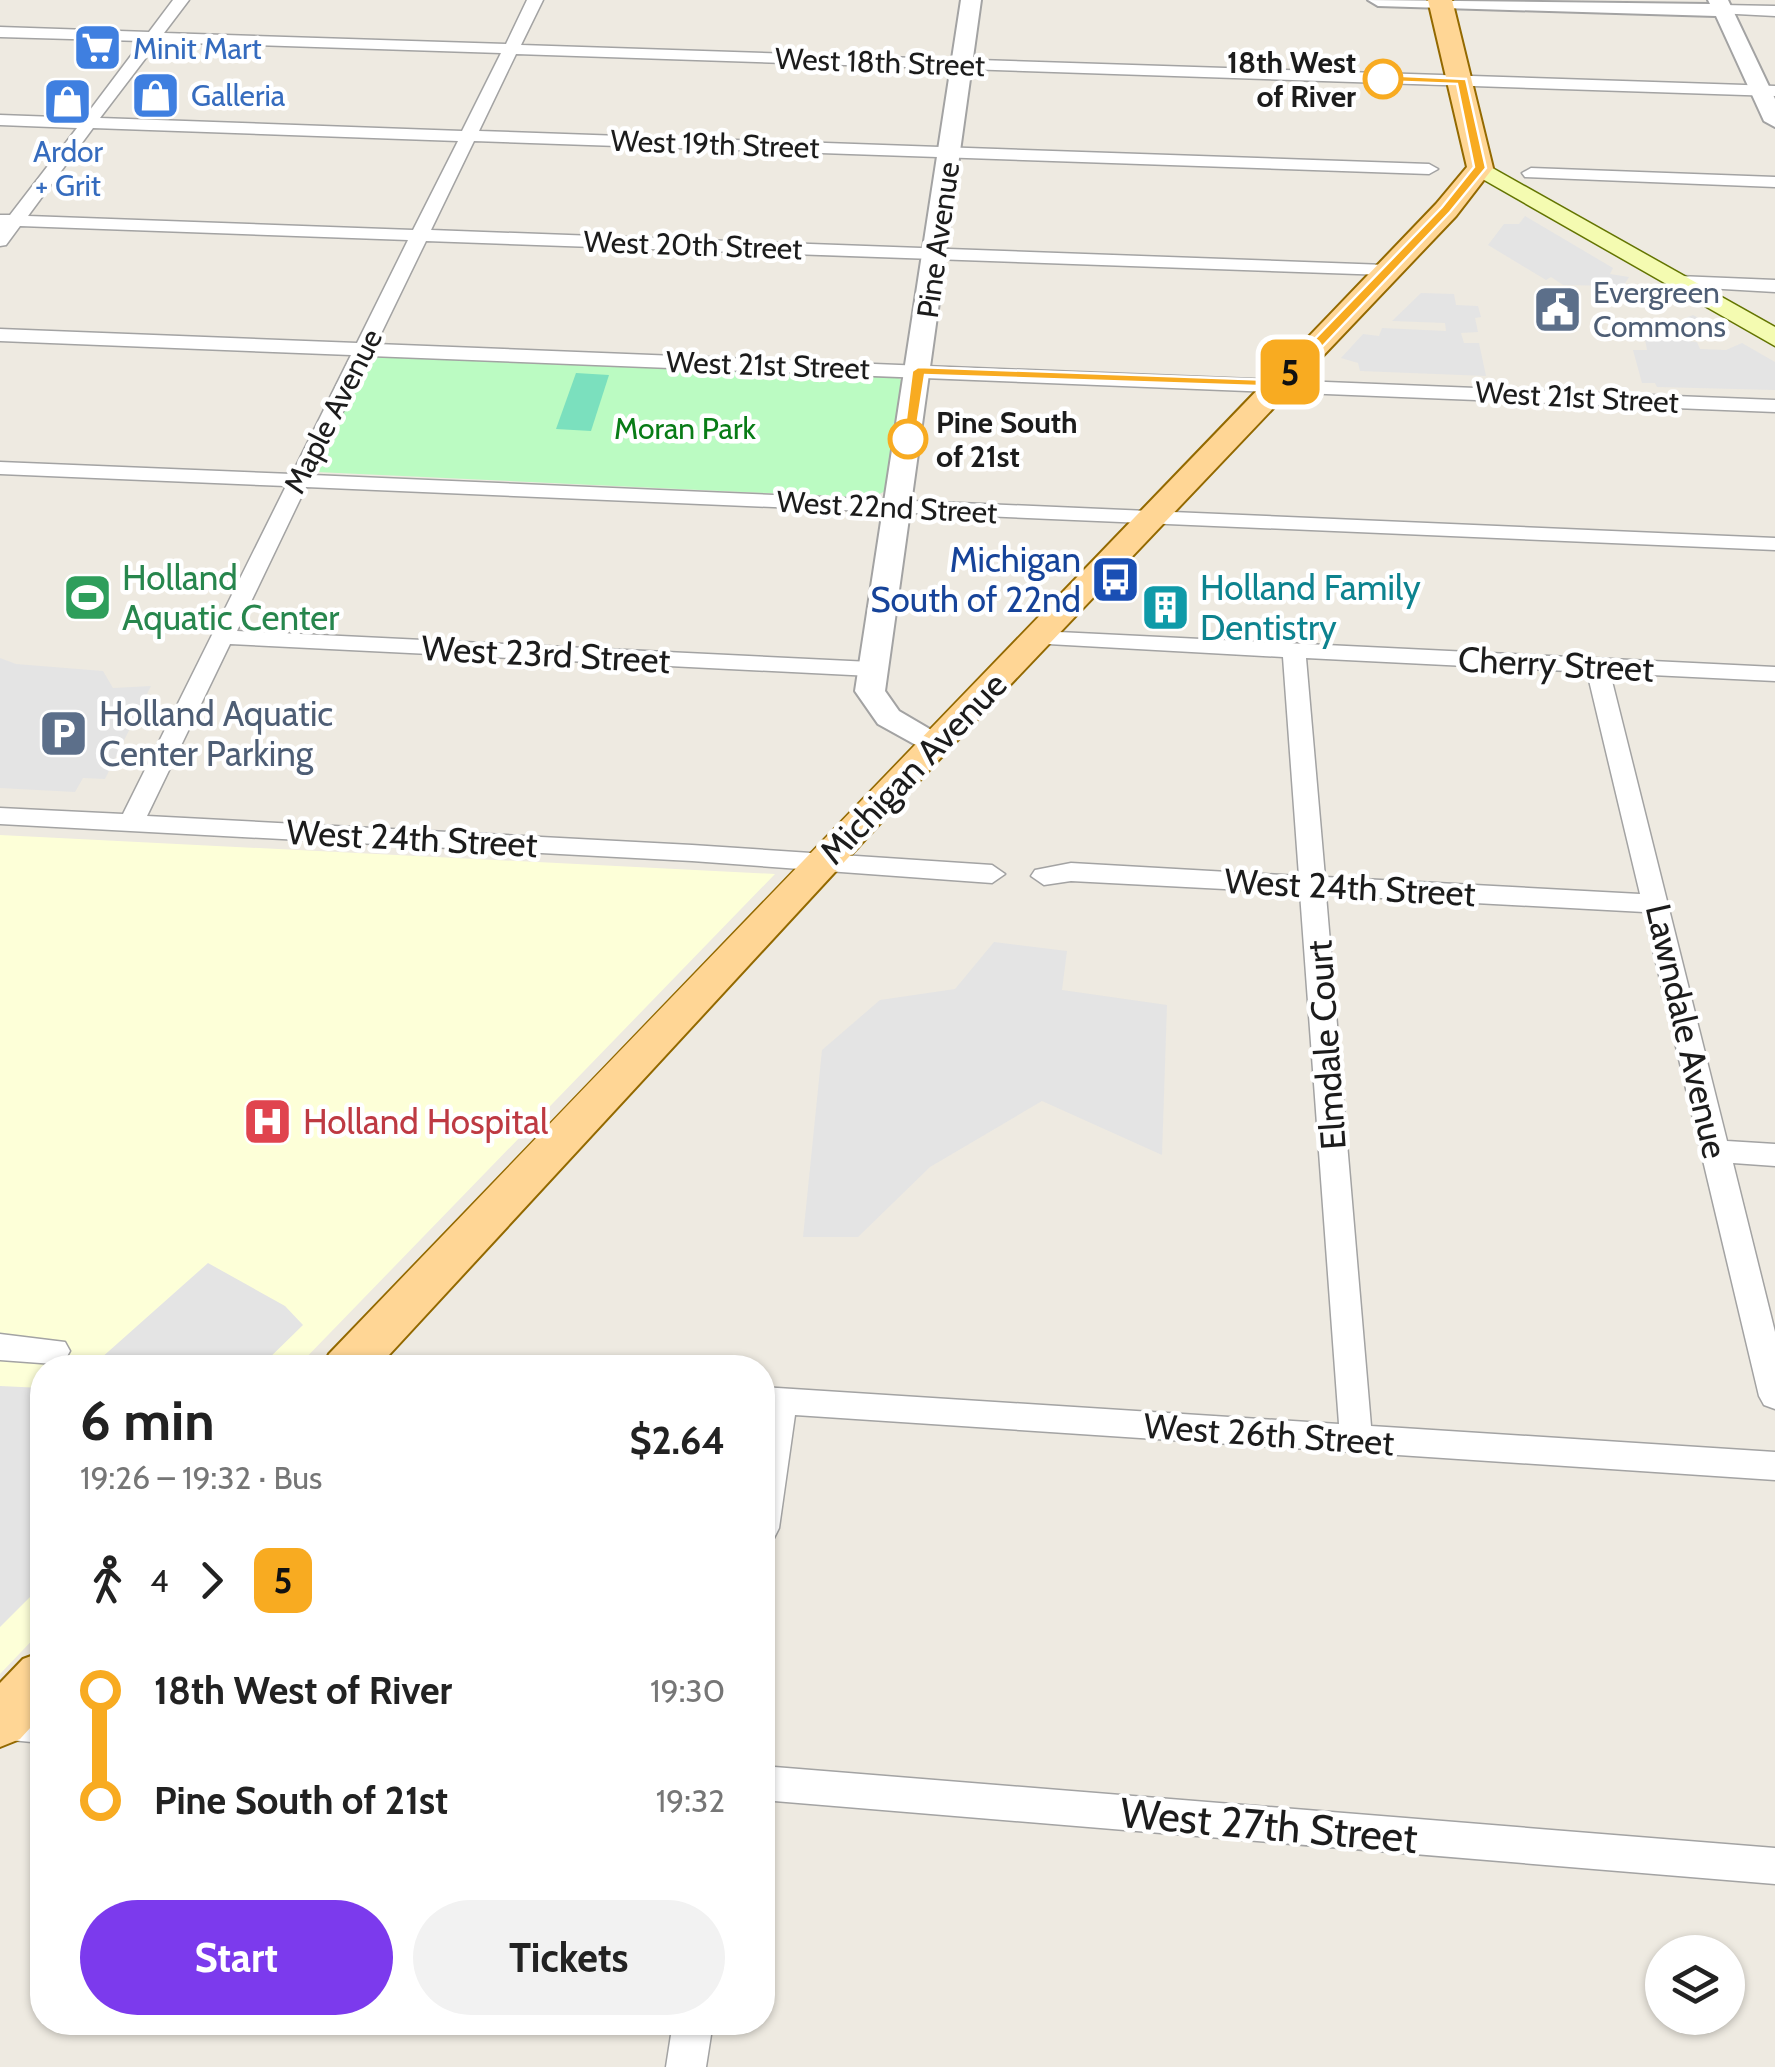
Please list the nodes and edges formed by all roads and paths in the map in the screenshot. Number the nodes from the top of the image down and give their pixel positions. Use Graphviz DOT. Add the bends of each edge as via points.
graph roads {
  1 [pos="180,0"];
  2 [pos="536,0"];
  3 [pos="971,0"];
  4 [pos="1378,0"];
  5 [pos="1440,1"];
  6 [pos="1720,5"];
  7 [pos="1775,12"];
  8 [pos="0,32"];
  9 [pos="153,37"];
  10 [pos="511,48"];
  11 [pos="962,64"];
  12 [pos="1462,81"];
  13 [pos="1768,91"];
  14 [pos="0,120"];
  15 [pos="1775,120"];
  16 [pos="87,123"];
  17 [pos="469,137"];
  18 [pos="950,151"];
  19 [pos="1480,168"];
  20 [pos="1429,169"];
  21 [pos="1531,173"];
  22 [pos="1775,182"];
  23 [pos="8,220"];
  24 [pos="422,234"];
  25 [pos="0,241"];
  26 [pos="936,255"];
  27 [pos="1386,270"];
  28 [pos="1678,282"];
  29 [pos="1775,286"];
  30 [pos="0,335"];
  31 [pos="1775,338"];
  32 [pos="364,349"];
  33 [pos="918,371"];
  34 [pos="1279,384"];
  35 [pos="1775,406"];
  36 [pos="0,468"];
  37 [pos="298,479"];
  38 [pos="898,508"];
  39 [pos="1153,520"];
  40 [pos="1775,544"];
  41 [pos="221,637"];
  42 [pos="1038,638"];
  43 [pos="1294,652"];
  44 [pos="1597,666"];
  45 [pos="872,670"];
  46 [pos="1775,674"];
  47 [pos="934,745"];
  48 [pos="0,816"];
  49 [pos="131,823"];
  50 [pos="824,860"];
  51 [pos="992,874"];
  52 [pos="1044,876"];
  53 [pos="1314,885"];
  54 [pos="1658,904"];
  55 [pos="1715,1151"];
  56 [pos="1775,1155"];
  57 [pos="0,1347"];
  58 [pos="54,1351"];
  59 [pos="358,1355"];
  60 [pos="1775,1396"];
  61 [pos="775,1400"];
  62 [pos="1356,1440"];
  63 [pos="1775,1466"];
  64 [pos="30,1690"];
  65 [pos="0,1721"];
  66 [pos="30,1725"];
  67 [pos="775,1785"];
  68 [pos="1775,1866"];
  69 [pos="690,2035"];
  70 [pos="686,2067"];
  1 -- 9 [label="street"];
  2 -- 10 [label="street, Maple Avenue"];
  3 -- 11 [label="street, Pine Avenue"];
  4 -- 5 [label="street"];
  5 -- 6 [label="street"];
  5 -- 12 [label="main road"];
  6 -- 7 [label="street"];
  6 -- 13 [label="street"];
  8 -- 9 [label="street, West 18th Street"];
  9 -- 10 [label="street, West 18th Street"];
  9 -- 16 [label="street"];
  10 -- 11 [label="street, West 18th Street"];
  10 -- 17 [label="street, Maple Avenue"];
  11 -- 12 [label="street, West 18th Street"];
  11 -- 18 [label="street, Pine Avenue"];
  12 -- 13 [label="street, West 18th Street"];
  12 -- 19 [label="main road"];
  13 -- 15 [label="street"];
  14 -- 16 [label="street, West 19th Street"];
  16 -- 17 [label="street, West 19th Street"];
  16 -- 23 [label="street"];
  17 -- 18 [label="street, West 19th Street"];
  17 -- 24 [label="street, Maple Avenue"];
  18 -- 20 [label="street, West 19th Street"];
  18 -- 26 [label="street, Pine Avenue"];
  19 -- 27 [label="main road, Michigan Avenue"];
  19 -- 28 [label="main road"];
  21 -- 22 [label="street"];
  23 -- 24 [label="street, West 20th Street"];
  23 -- 25 [label="street"];
  24 -- 26 [label="street, West 20th Street"];
  24 -- 32 [label="street, Maple Avenue"];
  26 -- 27 [label="street, West 20th Street"];
  26 -- 33 [label="street, Pine Avenue"];
  27 -- 34 [label="main road, Michigan Avenue"];
  28 -- 29 [label="street"];
  28 -- 31 [label="main road"];
  30 -- 32 [label="street, West 21st Street"];
  32 -- 33 [label="street, West 21st Street"];
  32 -- 37 [label="street, Maple Avenue"];
  33 -- 34 [label="street, West 21st Street"];
  33 -- 38 [label="street, Pine Avenue"];
  34 -- 35 [label="street, West 21st Street"];
  34 -- 39 [label="main road, Michigan Avenue"];
  36 -- 37 [label="street, West 22nd Street"];
  37 -- 38 [label="street, West 22nd Street"];
  37 -- 41 [label="street, Maple Avenue"];
  38 -- 39 [label="street, West 22nd Street"];
  38 -- 45 [label="street, Pine Avenue"];
  39 -- 40 [label="street, West 22nd Street"];
  39 -- 42 [label="main road, Michigan Avenue"];
  41 -- 45 [label="street, West 23rd Street"];
  41 -- 49 [label="street, Maple Avenue"];
  42 -- 43 [label="street, Cherry Street"];
  42 -- 47 [label="main road, Michigan Avenue"];
  43 -- 44 [label="street, Cherry Street"];
  43 -- 53 [label="street, Elmdale Court"];
  44 -- 46 [label="street, Cherry Street"];
  44 -- 54 [label="street, Lawndale Avenue"];
  45 -- 47 [label="street, Pine Avenue" via="876,707"];
  47 -- 50 [label="main road, Michigan Avenue"];
  48 -- 49 [label="street, West 24th Street"];
  49 -- 50 [label="street, West 24th Street"];
  50 -- 51 [label="street, West 24th Street"];
  50 -- 59 [label="main road, Michigan Avenue"];
  52 -- 53 [label="street, West 24th Street"];
  53 -- 54 [label="street, West 24th Street"];
  53 -- 62 [label="street, Elmdale Court"];
  54 -- 55 [label="street, Lawndale Avenue"];
  55 -- 56 [label="street"];
  55 -- 60 [label="street, Lawndale Avenue"];
  57 -- 58 [label="street"];
  61 -- 62 [label="street, West 26th Street"];
  62 -- 63 [label="street, West 26th Street"];
  64 -- 65 [label="main road"];
  65 -- 66 [label="street"];
  67 -- 68 [label="street, West 27th Street"];
  69 -- 70 [label="street"];
}
